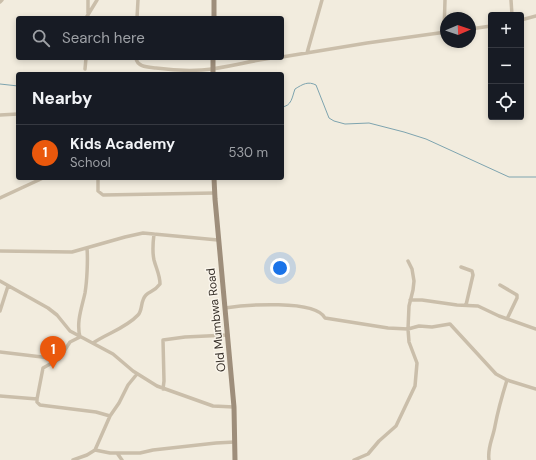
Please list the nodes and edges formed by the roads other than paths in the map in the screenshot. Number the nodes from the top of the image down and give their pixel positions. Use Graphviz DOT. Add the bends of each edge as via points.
graph roads {
  1 [pos="2,0"];
  2 [pos="88,0"];
  3 [pos="97,0"];
  4 [pos="138,0"];
  5 [pos="214,0"];
  6 [pos="322,0"];
  7 [pos="445,0"];
  8 [pos="511,0"];
  9 [pos="0,2"];
  10 [pos="445,12"];
  11 [pos="512,12"];
  12 [pos="87,16"];
  13 [pos="88,16"];
  14 [pos="137,16"];
  15 [pos="214,16"];
  16 [pos="536,16"];
  17 [pos="524,19"];
  18 [pos="488,26"];
  19 [pos="476,28"];
  20 [pos="440,33"];
  21 [pos="307,53"];
  22 [pos="284,57"];
  23 [pos="86,60"];
  24 [pos="136,60"];
  25 [pos="213,60"];
  26 [pos="257,60"];
  27 [pos="85,69"];
  28 [pos="212,71"];
  29 [pos="16,114"];
  30 [pos="0,115"];
  31 [pos="39,180"];
  32 [pos="98,180"];
  33 [pos="214,180"];
  34 [pos="215,193"];
  35 [pos="0,198"];
  36 [pos="154,234"];
  37 [pos="218,240"];
  38 [pos="86,248"];
  39 [pos="0,251"];
  40 [pos="408,261"];
  41 [pos="461,267"];
  42 [pos="0,281"];
  43 [pos="500,285"];
  44 [pos="8,286"];
  45 [pos="410,300"];
  46 [pos="466,305"];
  47 [pos="225,308"];
  48 [pos="0,311"];
  49 [pos="507,319"];
  50 [pos="408,329"];
  51 [pos="536,329"];
  52 [pos="228,335"];
  53 [pos="80,337"];
  54 [pos="93,343"];
  55 [pos="0,352"];
  56 [pos="59,359"];
  57 [pos="137,374"];
  58 [pos="507,380"];
  59 [pos="535,388"];
  60 [pos="163,389"];
  61 [pos="0,396"];
  62 [pos="37,398"];
  63 [pos="234,407"];
  64 [pos="110,416"];
  65 [pos="235,442"];
  66 [pos="95,450"];
  67 [pos="116,453"];
  68 [pos="88,455"];
  69 [pos="73,460"];
  70 [pos="85,460"];
  71 [pos="122,460"];
  72 [pos="235,460"];
  73 [pos="354,460"];
  74 [pos="488,460"];
  1 -- 9 [label="street"];
  2 -- 12 [label="street"];
  3 -- 13 [label="street"];
  4 -- 14 [label="street"];
  5 -- 15 [label="main road"];
  6 -- 21 [label="street"];
  7 -- 10 [label="street"];
  8 -- 11 [label="street"];
  16 -- 17 [label="street"];
  18 -- 19 [label="street"];
  20 -- 21 [label="street"];
  21 -- 22 [label="street"];
  23 -- 27 [label="street"];
  24 -- 28 [label="street" via="141,66"];
  25 -- 28 [label="main road"];
  26 -- 28 [label="street"];
  29 -- 30 [label="street"];
  31 -- 35 [label="street"];
  32 -- 34 [label="street" via="98,191 109,196"];
  33 -- 34 [label="main road, Old Mumbwa Road"];
  34 -- 37 [label="main road, Old Mumbwa Road"];
  36 -- 37 [label="street"];
  36 -- 38 [label="street" via="143,233"];
  36 -- 54 [label="street" via="154,259 160,284 141,302 140,313 118,330"];
  37 -- 47 [label="main road, Old Mumbwa Road"];
  38 -- 39 [label="street" via="72,252"];
  38 -- 53 [label="street" via="86,283 79,314"];
  40 -- 45 [label="street" via="414,281"];
  41 -- 46 [label="street" via="472,271 473,275"];
  42 -- 44 [label="street"];
  43 -- 49 [label="street" via="517,295"];
  44 -- 48 [label="street"];
  44 -- 53 [label="street" via="58,315 67,328"];
  45 -- 46 [label="street"];
  45 -- 50 [label="street"];
  46 -- 49 [label="street" via="484,308"];
  47 -- 50 [label="street" via="295,305 319,311 325,318"];
  47 -- 52 [label="main road, Old Mumbwa Road"];
  49 -- 51 [label="street"];
  50 -- 58 [label="street" via="450,324 496,374"];
  50 -- 73 [label="street" via="409,342 417,363 413,390 396,426 368,454"];
  52 -- 60 [label="street" via="163,340"];
  52 -- 63 [label="main road, Old Mumbwa Road"];
  53 -- 54 [label="street"];
  53 -- 56 [label="street" via="70,342"];
  54 -- 57 [label="street" via="118,358"];
  55 -- 56 [label="street"];
  56 -- 62 [label="street" via="43,368"];
  57 -- 60 [label="street"];
  57 -- 64 [label="street"];
  58 -- 59 [label="street"];
  58 -- 74 [label="street" via="496,417"];
  60 -- 63 [label="street" via="213,406"];
  61 -- 62 [label="street"];
  62 -- 64 [label="street" via="40,405"];
  63 -- 65 [label="main road, Old Mumbwa Road"];
  64 -- 66 [label="street"];
  65 -- 67 [label="street" via="153,450 140,454"];
  65 -- 72 [label="main road, Old Mumbwa Road"];
  66 -- 67 [label="street"];
  66 -- 68 [label="street"];
  67 -- 71 [label="street"];
  68 -- 69 [label="street"];
  68 -- 70 [label="street"];
}
